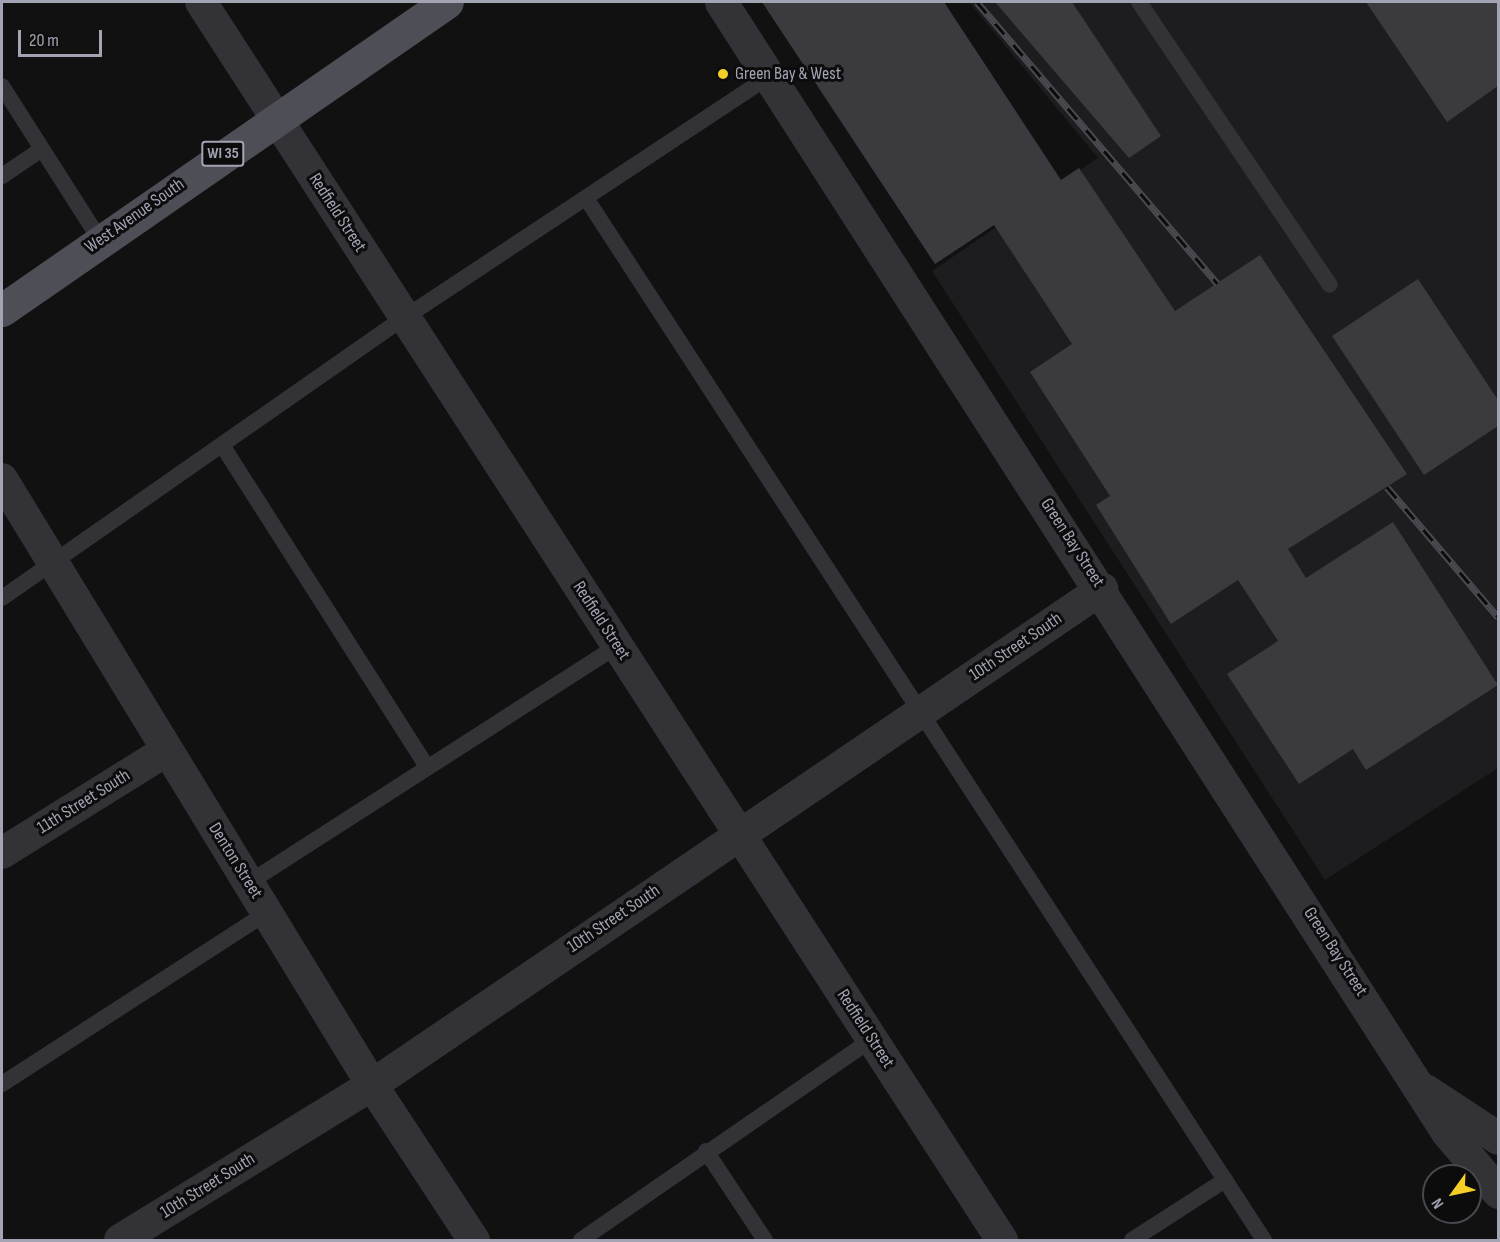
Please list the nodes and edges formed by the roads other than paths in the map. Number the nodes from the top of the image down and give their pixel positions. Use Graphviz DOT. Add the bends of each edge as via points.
graph roads {
  1 [pos="201,2"];
  2 [pos="447,2"];
  3 [pos="721,2"];
  4 [pos="1139,2"];
  5 [pos="770,76"];
  6 [pos="2,86"];
  7 [pos="275,118"];
  8 [pos="42,149"];
  9 [pos="2,176"];
  10 [pos="586,198"];
  11 [pos="100,240"];
  12 [pos="1330,285"];
  13 [pos="2,310"];
  14 [pos="405,318"];
  15 [pos="222,446"];
  16 [pos="2,479"];
  17 [pos="55,563"];
  18 [pos="1102,589"];
  19 [pos="2,598"];
  20 [pos="617,646"];
  21 [pos="921,711"];
  22 [pos="166,751"];
  23 [pos="427,767"];
  24 [pos="739,833"];
  25 [pos="2,853"];
  26 [pos="248,883"];
  27 [pos="268,912"];
  28 [pos="872,1040"];
  29 [pos="2,1084"];
  30 [pos="372,1085"];
  31 [pos="1421,1087"];
  32 [pos="1498,1138"];
  33 [pos="706,1151"];
  34 [pos="1225,1180"];
  35 [pos="1498,1192"];
  36 [pos="120,1240"];
  37 [pos="474,1240"];
  38 [pos="581,1240"];
  39 [pos="765,1240"];
  40 [pos="1002,1240"];
  41 [pos="1132,1240"];
  42 [pos="1264,1240"];
  1 -- 7 [label="street, Redfield Street"];
  2 -- 7 [label="main road, West Avenue South / WI 35"];
  3 -- 5 [label="street, Green Bay Street"];
  4 -- 12 [label="lane"];
  5 -- 10 [label="lane"];
  5 -- 18 [label="street, Green Bay Street"];
  6 -- 8 [label="lane"];
  7 -- 11 [label="main road, West Avenue South / WI 35"];
  7 -- 14 [label="street, Redfield Street"];
  8 -- 9 [label="lane"];
  8 -- 11 [label="lane"];
  10 -- 14 [label="lane"];
  10 -- 21 [label="lane"];
  11 -- 13 [label="main road, West Avenue South / WI 35"];
  14 -- 15 [label="lane"];
  14 -- 20 [label="street, Redfield Street"];
  15 -- 17 [label="lane"];
  15 -- 23 [label="lane"];
  16 -- 17 [label="street, Denton Street"];
  17 -- 19 [label="lane"];
  17 -- 22 [label="street, Denton Street"];
  18 -- 21 [label="street, 10th Street South"];
  18 -- 31 [label="street, Green Bay Street"];
  20 -- 23 [label="lane"];
  20 -- 24 [label="street, Redfield Street"];
  21 -- 24 [label="street, 10th Street South"];
  21 -- 34 [label="lane"];
  22 -- 25 [label="street, 11th Street South"];
  22 -- 26 [label="street, Denton Street"];
  23 -- 26 [label="lane"];
  24 -- 28 [label="street, Redfield Street"];
  24 -- 30 [label="street, 10th Street South"];
  26 -- 27 [label="street, Denton Street"];
  27 -- 29 [label="lane"];
  27 -- 30 [label="street, Denton Street"];
  28 -- 33 [label="lane"];
  28 -- 40 [label="street, Redfield Street"];
  30 -- 36 [label="street, 10th Street South"];
  30 -- 37 [label="street, Denton Street"];
  31 -- 32 [label="street, Green Bay Street"];
  31 -- 35 [label="street, Green Bay Street" via="1469,1164"];
  33 -- 38 [label="lane"];
  33 -- 39 [label="lane"];
  34 -- 41 [label="lane"];
  34 -- 42 [label="lane"];
}
